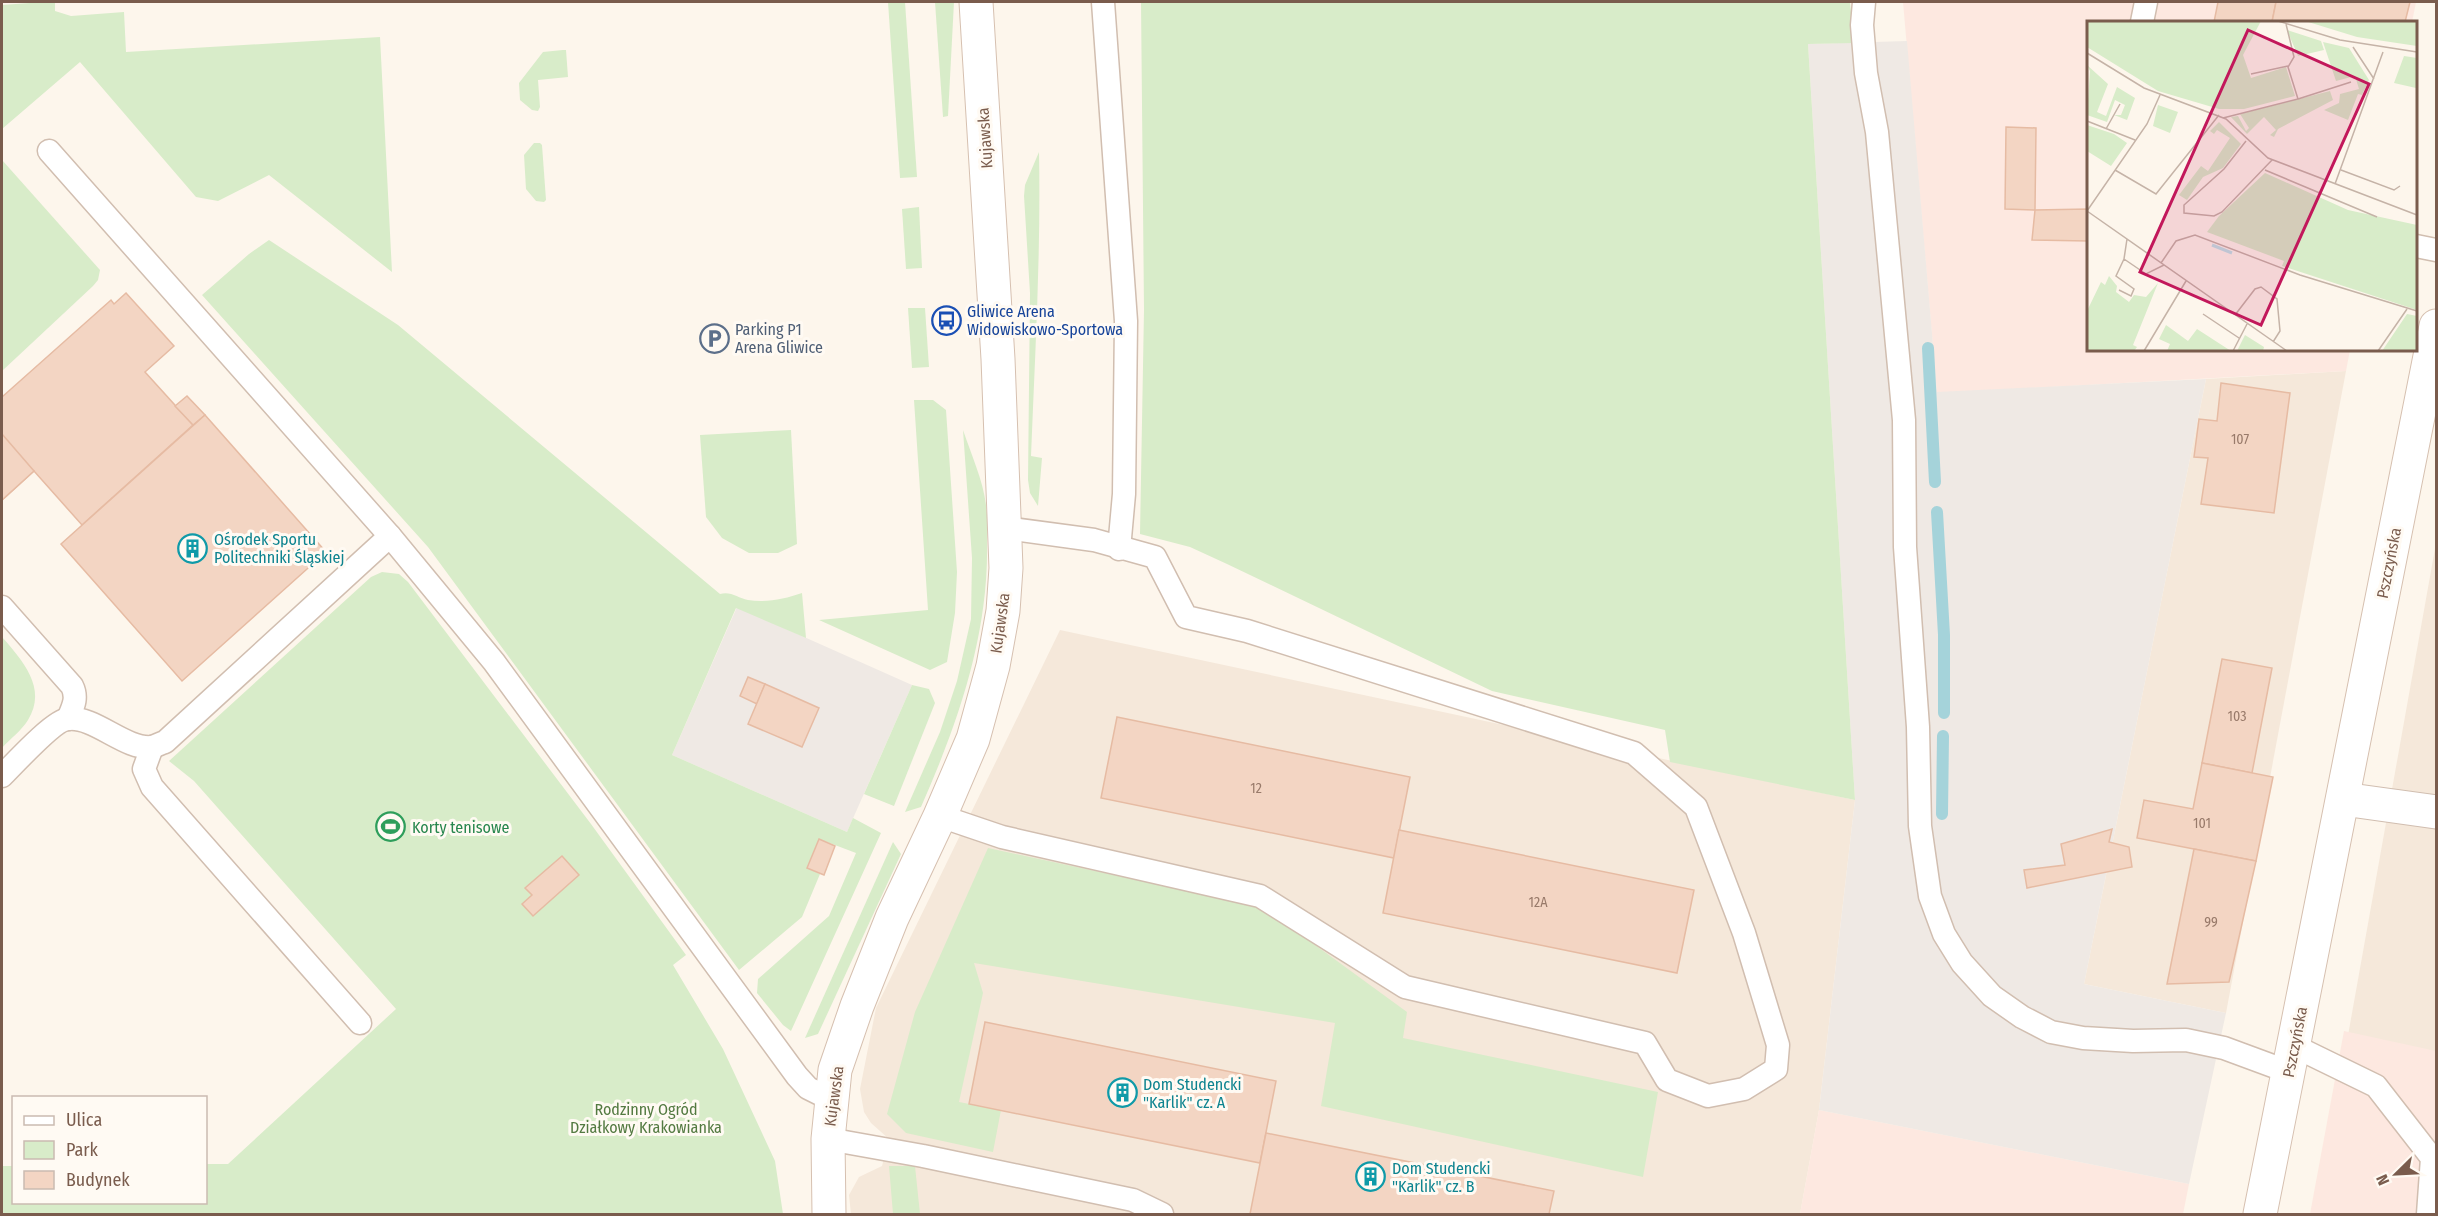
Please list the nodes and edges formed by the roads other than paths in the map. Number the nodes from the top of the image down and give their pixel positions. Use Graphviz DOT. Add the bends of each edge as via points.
graph roads {
  1 [pos="976,2"];
  2 [pos="1103,2"];
  3 [pos="1864,2"];
  4 [pos="2146,2"];
  5 [pos="2142,21"];
  6 [pos="49,151"];
  7 [pos="2417,246"];
  8 [pos="2436,250"];
  9 [pos="2436,326"];
  10 [pos="1005,528"];
  11 [pos="390,536"];
  12 [pos="1119,549"];
  13 [pos="2,608"];
  14 [pos="68,719"];
  15 [pos="152,747"];
  16 [pos="2,776"];
  17 [pos="2343,799"];
  18 [pos="2436,812"];
  19 [pos="940,816"];
  20 [pos="360,1023"];
  21 [pos="2292,1059"];
  22 [pos="832,1100"];
  23 [pos="828,1139"];
  24 [pos="829,1215"];
  25 [pos="1162,1215"];
  26 [pos="2260,1215"];
  27 [pos="2428,1215"];
  1 -- 10 [label="street, Kujawska"];
  2 -- 12 [label="lane" via="1126,321 1124,494"];
  3 -- 21 [label="lane" via="1866,73 1877,132 1904,420 1905,547 1918,727 1920,825 1930,896 1944,934 1962,963 1992,996 2051,1032 2133,1041 2186,1040"];
  4 -- 5 [label="lane"];
  6 -- 11 [label="lane"];
  7 -- 8 [label="lane"];
  9 -- 17 [label="street, Pszczyńska"];
  10 -- 12 [label="lane" via="1094,540"];
  10 -- 19 [label="street, Kujawska" via="1003,612 993,666 973,739"];
  11 -- 15 [label="lane" via="175,734"];
  11 -- 22 [label="lane" via="494,662 797,1076 808,1088"];
  12 -- 19 [label="lane" via="1155,557 1186,617 1247,631 1634,753 1696,807 1744,933 1778,1045 1776,1069 1744,1089 1708,1096 1668,1080 1645,1043 1405,987 1260,896 1002,837"];
  13 -- 14 [label="lane" via="72,687 75,704"];
  14 -- 15 [label="lane"];
  14 -- 16 [label="lane" via="54,725"];
  15 -- 20 [label="lane" via="144,769 152,787"];
  17 -- 18 [label="street"];
  17 -- 21 [label="street, Pszczyńska"];
  19 -- 22 [label="street, Kujawska" via="892,918 857,1006 835,1070"];
  21 -- 26 [label="street, Pszczyńska"];
  21 -- 27 [label="lane" via="2376,1086 2432,1158"];
  22 -- 23 [label="street, Kujawska"];
  23 -- 24 [label="street, Kujawska"];
  23 -- 25 [label="lane" via="1133,1200"];
}
